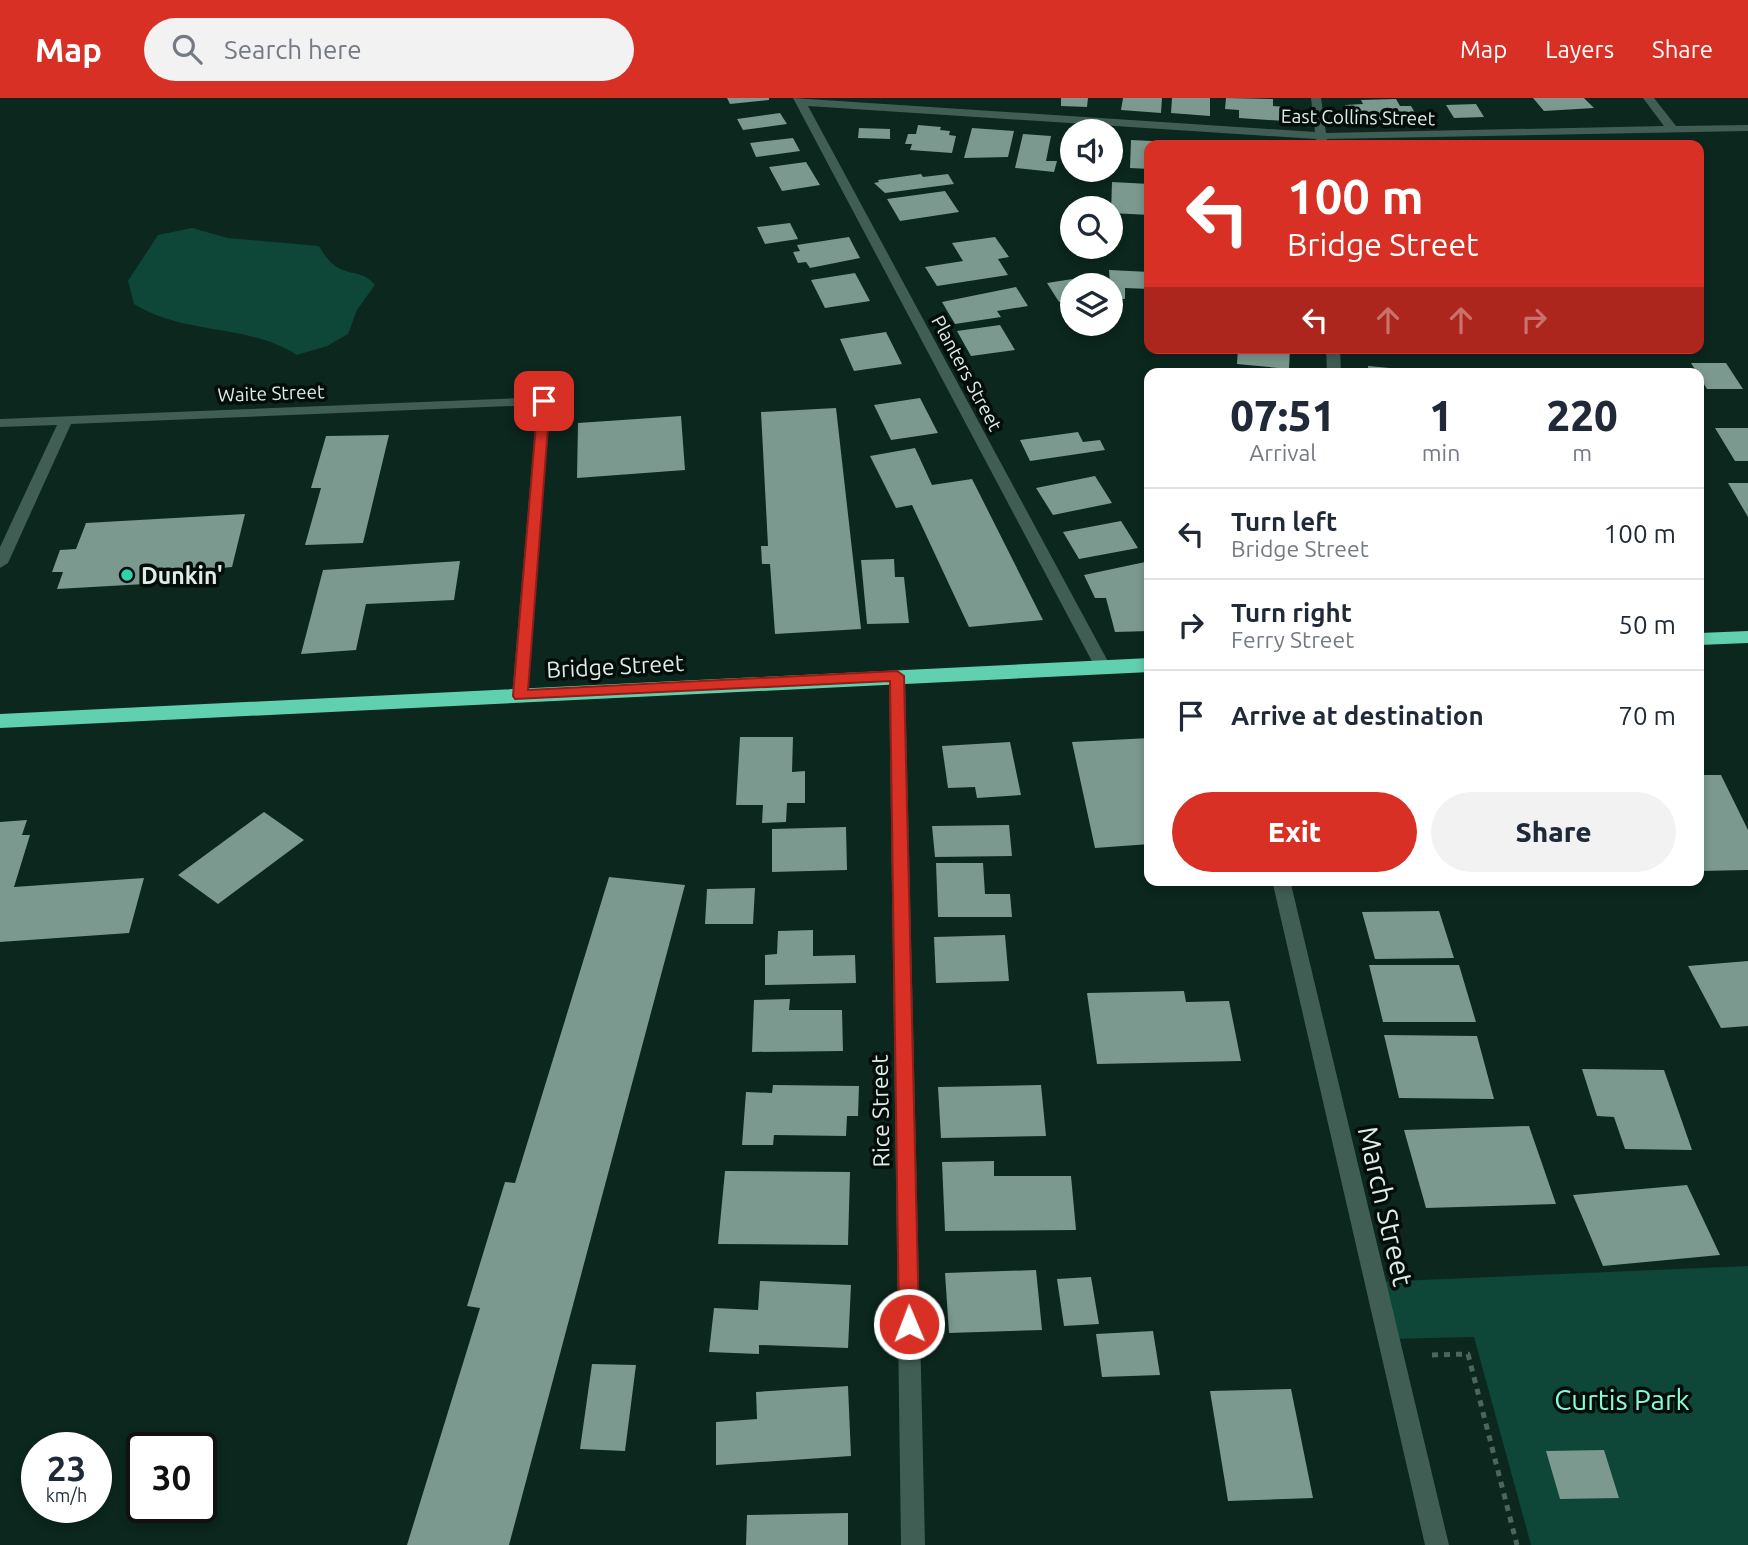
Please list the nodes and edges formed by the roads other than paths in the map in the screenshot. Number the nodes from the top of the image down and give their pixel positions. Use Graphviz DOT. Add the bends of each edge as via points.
graph roads {
  1 [pos="1316,98"];
  2 [pos="1648,98"];
  3 [pos="799,100"];
  4 [pos="1748,128"];
  5 [pos="1673,130"];
  6 [pos="1309,140"];
  7 [pos="1322,140"];
  8 [pos="1354,140"];
  9 [pos="66,420"];
  10 [pos="0,423"];
  11 [pos="0,564"];
  12 [pos="1748,637"];
  13 [pos="1704,639"];
  14 [pos="1144,665"];
  15 [pos="1103,667"];
  16 [pos="897,676"];
  17 [pos="520,696"];
  18 [pos="0,722"];
  19 [pos="1282,886"];
  20 [pos="913,1545"];
  21 [pos="1437,1545"];
  1 -- 7 [label="street"];
  2 -- 5 [label="street"];
  3 -- 6 [label="street, East Collins Street"];
  3 -- 15 [label="street, Planters Street"];
  4 -- 5 [label="street, East Collins Street"];
  5 -- 8 [label="street, East Collins Street"];
  9 -- 10 [label="street, Waite Street"];
  9 -- 11 [label="street"];
  9 -- 17 [label="street, Waite Street" via="544,401"];
  12 -- 13 [label="highway"];
  14 -- 15 [label="highway, Bridge Street"];
  15 -- 16 [label="highway, Bridge Street"];
  16 -- 17 [label="highway, Bridge Street"];
  16 -- 20 [label="street, Rice Street"];
  17 -- 18 [label="highway, Bridge Street"];
  19 -- 21 [label="street, March Street"];
}
